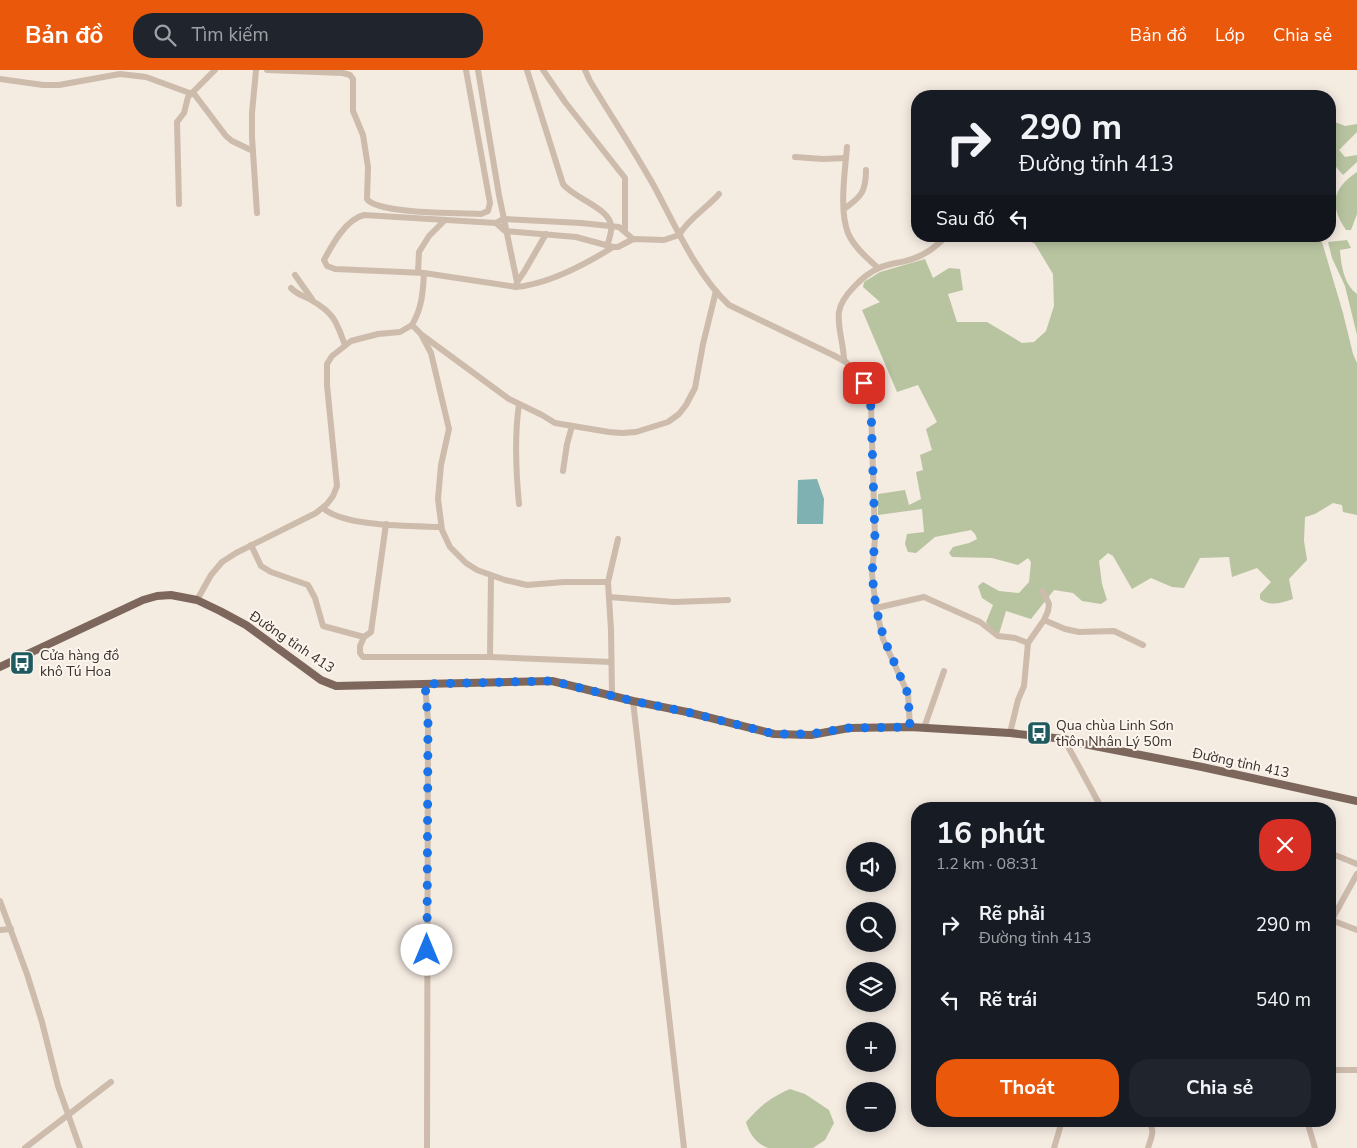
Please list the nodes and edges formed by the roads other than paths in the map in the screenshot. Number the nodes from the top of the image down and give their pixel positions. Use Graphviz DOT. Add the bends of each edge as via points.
graph roads {
  1 [pos="215,70"];
  2 [pos="256,70"];
  3 [pos="267,70"];
  4 [pos="466,70"];
  5 [pos="478,70"];
  6 [pos="527,70"];
  7 [pos="543,70"];
  8 [pos="585,70"];
  9 [pos="0,79"];
  10 [pos="191,93"];
  11 [pos="847,148"];
  12 [pos="252,151"];
  13 [pos="795,157"];
  14 [pos="846,158"];
  15 [pos="866,170"];
  16 [pos="719,194"];
  17 [pos="179,204"];
  18 [pos="844,209"];
  19 [pos="257,213"];
  20 [pos="503,219"];
  21 [pos="444,220"];
  22 [pos="496,223"];
  23 [pos="611,226"];
  24 [pos="505,231"];
  25 [pos="625,231"];
  26 [pos="546,234"];
  27 [pos="679,235"];
  28 [pos="633,239"];
  29 [pos="939,242"];
  30 [pos="610,246"];
  31 [pos="878,268"];
  32 [pos="421,273"];
  33 [pos="295,275"];
  34 [pos="517,285"];
  35 [pos="291,288"];
  36 [pos="716,292"];
  37 [pos="312,300"];
  38 [pos="412,325"];
  39 [pos="422,335"];
  40 [pos="345,345"];
  41 [pos="844,361"];
  42 [pos="519,405"];
  43 [pos="572,426"];
  44 [pos="563,471"];
  45 [pos="519,504"];
  46 [pos="323,508"];
  47 [pos="386,524"];
  48 [pos="441,526"];
  49 [pos="618,538"];
  50 [pos="251,545"];
  51 [pos="491,576"];
  52 [pos="608,582"];
  53 [pos="1044,591"];
  54 [pos="609,596"];
  55 [pos="197,600"];
  56 [pos="728,600"];
  57 [pos="876,608"];
  58 [pos="1044,620"];
  59 [pos="364,637"];
  60 [pos="1028,643"];
  61 [pos="1143,645"];
  62 [pos="490,657"];
  63 [pos="612,662"];
  64 [pos="0,668"];
  65 [pos="944,671"];
  66 [pos="425,684"];
  67 [pos="612,695"];
  68 [pos="633,701"];
  69 [pos="910,727"];
  70 [pos="924,728"];
  71 [pos="1010,733"];
  72 [pos="1064,739"];
  73 [pos="1357,801"];
  74 [pos="1098,802"];
  75 [pos="1336,855"];
  76 [pos="1357,864"];
  77 [pos="1357,874"];
  78 [pos="0,901"];
  79 [pos="1336,913"];
  80 [pos="1336,924"];
  81 [pos="11,928"];
  82 [pos="0,930"];
  83 [pos="1357,930"];
  84 [pos="1336,1070"];
  85 [pos="1357,1070"];
  86 [pos="112,1082"];
  87 [pos="69,1113"];
  88 [pos="1060,1127"];
  89 [pos="1152,1127"];
  90 [pos="1309,1127"];
  91 [pos="25,1148"];
  92 [pos="80,1148"];
  93 [pos="427,1148"];
  94 [pos="684,1148"];
  95 [pos="1054,1148"];
  96 [pos="1148,1148"];
  97 [pos="1315,1148"];
  1 -- 10 [label="street"];
  2 -- 12 [label="street"];
  3 -- 4 [label="street" via="342,73 353,79 353,111 363,135 369,202 383,208 481,214 488,211 490,203"];
  5 -- 20 [label="street"];
  6 -- 23 [label="street" via="563,184 568,191 606,215"];
  7 -- 25 [label="street" via="625,178"];
  8 -- 27 [label="street" via="653,184"];
  9 -- 10 [label="street" via="59,85 133,74"];
  10 -- 12 [label="street" via="200,100 226,136"];
  10 -- 17 [label="street" via="176,127"];
  11 -- 14 [label="street"];
  12 -- 19 [label="street"];
  13 -- 14 [label="street"];
  14 -- 18 [label="street"];
  15 -- 18 [label="street" via="865,190"];
  16 -- 27 [label="street" via="685,225"];
  18 -- 31 [label="street" via="851,239"];
  20 -- 22 [label="street"];
  20 -- 23 [label="street"];
  20 -- 24 [label="street"];
  21 -- 22 [label="street"];
  21 -- 32 [label="street" via="428,236 420,252"];
  21 -- 32 [label="street" via="359,216 345,228 324,260 327,266 335,269"];
  22 -- 24 [label="street"];
  23 -- 25 [label="street"];
  23 -- 30 [label="street"];
  24 -- 26 [label="street"];
  24 -- 34 [label="street"];
  25 -- 28 [label="street"];
  26 -- 30 [label="street" via="581,238"];
  26 -- 34 [label="street"];
  27 -- 28 [label="street" via="664,240"];
  27 -- 36 [label="street"];
  28 -- 30 [label="street" via="618,247"];
  29 -- 31 [label="street" via="913,259"];
  30 -- 34 [label="street" via="572,270 529,285"];
  31 -- 41 [label="street" via="863,278 841,304 838,323"];
  32 -- 34 [label="street"];
  32 -- 38 [label="street" via="422,302"];
  33 -- 37 [label="street"];
  35 -- 37 [label="street"];
  36 -- 41 [label="street" via="729,305"];
  36 -- 43 [label="street" via="695,388 679,414 668,422 636,432"];
  37 -- 40 [label="street" via="336,320"];
  38 -- 39 [label="street"];
  38 -- 40 [label="street" via="400,332 378,334"];
  39 -- 42 [label="street"];
  39 -- 48 [label="street" via="431,353 449,429 438,493"];
  40 -- 46 [label="street" via="328,364 327,385 337,486"];
  41 -- 57 [label="street" via="864,383 871,407 875,539 872,574"];
  42 -- 43 [label="street" via="555,423"];
  42 -- 45 [label="street"];
  43 -- 44 [label="street"];
  46 -- 47 [label="street" via="329,514 356,522"];
  46 -- 50 [label="street"];
  47 -- 48 [label="street"];
  47 -- 59 [label="street" via="371,632"];
  48 -- 51 [label="street" via="457,555"];
  49 -- 52 [label="street"];
  50 -- 55 [label="street" via="222,562"];
  50 -- 59 [label="street" via="261,566 308,585 323,626"];
  51 -- 52 [label="street" via="527,585"];
  51 -- 62 [label="street"];
  52 -- 54 [label="street"];
  53 -- 58 [label="street" via="1049,604"];
  54 -- 56 [label="street" via="674,602"];
  54 -- 63 [label="street"];
  55 -- 64 [label="main road, Đường tỉnh 413" via="171,595 143,600"];
  55 -- 66 [label="main road, Đường tỉnh 413" via="246,625 321,680 336,686"];
  57 -- 60 [label="street" via="924,597 980,622 998,636"];
  57 -- 69 [label="street" via="884,639 908,694"];
  58 -- 60 [label="street"];
  58 -- 61 [label="street" via="1079,632 1114,631"];
  59 -- 62 [label="street" via="360,646 363,657"];
  60 -- 71 [label="street" via="1024,686"];
  62 -- 63 [label="street"];
  63 -- 67 [label="street"];
  65 -- 70 [label="street"];
  66 -- 67 [label="main road, Đường tỉnh 413" via="552,681"];
  66 -- 93 [label="street" via="428,720"];
  67 -- 68 [label="main road, Đường tỉnh 413"];
  68 -- 69 [label="main road, Đường tỉnh 413" via="774,734"];
  68 -- 94 [label="street"];
  69 -- 70 [label="main road, Đường tỉnh 413"];
  70 -- 71 [label="main road, Đường tỉnh 413"];
  71 -- 72 [label="main road, Đường tỉnh 413"];
  72 -- 73 [label="main road, Đường tỉnh 413"];
  72 -- 74 [label="street"];
  75 -- 76 [label="street"];
  77 -- 79 [label="street"];
  78 -- 81 [label="street"];
  80 -- 83 [label="street"];
  81 -- 82 [label="street"];
  81 -- 87 [label="street"];
  84 -- 85 [label="street"];
  86 -- 87 [label="street"];
  87 -- 91 [label="street"];
  87 -- 92 [label="street"];
  88 -- 95 [label="street"];
  89 -- 96 [label="street"];
  90 -- 97 [label="street"];
}
